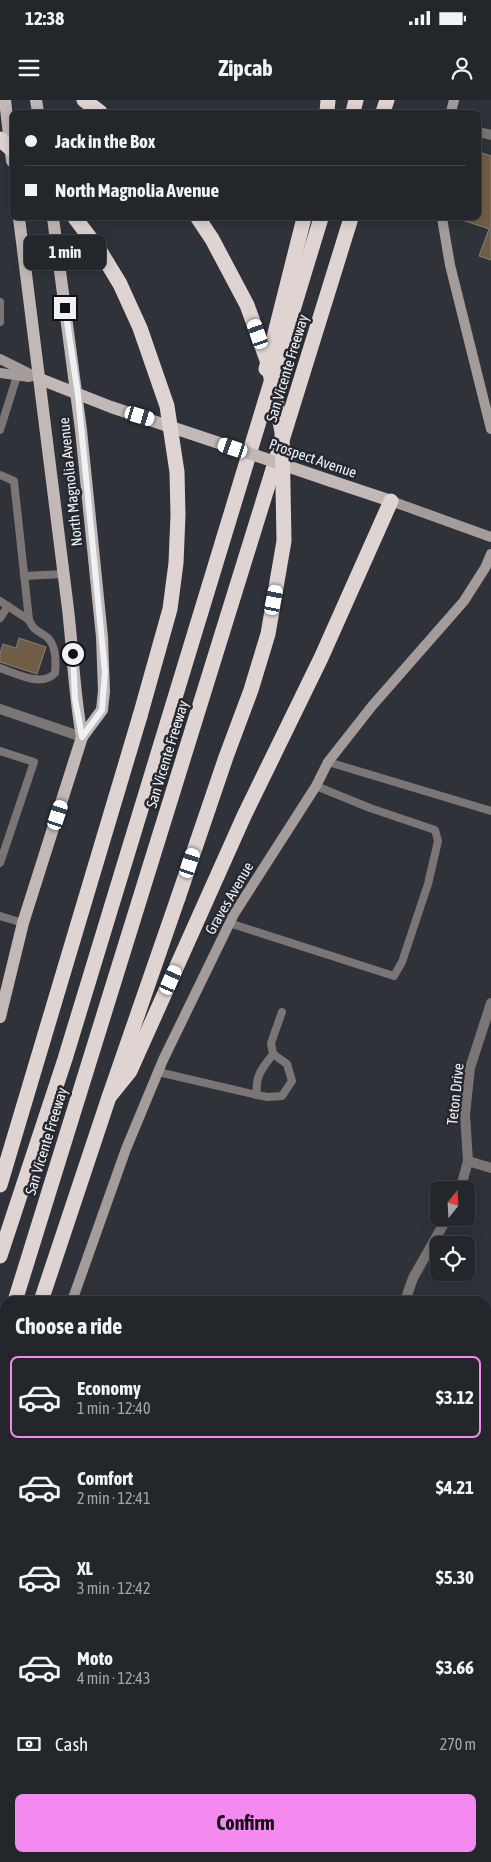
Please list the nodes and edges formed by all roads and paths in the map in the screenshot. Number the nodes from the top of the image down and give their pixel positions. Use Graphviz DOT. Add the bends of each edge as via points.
graph roads {
  1 [pos="5,100"];
  2 [pos="84,100"];
  3 [pos="97,110"];
  4 [pos="0,139"];
  5 [pos="10,144"];
  6 [pos="10,148"];
  7 [pos="20,220"];
  8 [pos="53,220"];
  9 [pos="77,220"];
  10 [pos="199,220"];
  11 [pos="303,220"];
  12 [pos="320,220"];
  13 [pos="350,220"];
  14 [pos="442,220"];
  15 [pos="0,302"];
  16 [pos="0,322"];
  17 [pos="0,359"];
  18 [pos="0,373"];
  19 [pos="17,376"];
  20 [pos="40,379"];
  21 [pos="78,395"];
  22 [pos="491,429"];
  23 [pos="0,430"];
  24 [pos="0,475"];
  25 [pos="238,496"];
  26 [pos="391,501"];
  27 [pos="491,538"];
  28 [pos="491,554"];
  29 [pos="64,574"];
  30 [pos="24,576"];
  31 [pos="0,601"];
  32 [pos="8,606"];
  33 [pos="0,618"];
  34 [pos="29,620"];
  35 [pos="0,668"];
  36 [pos="0,709"];
  37 [pos="82,737"];
  38 [pos="0,751"];
  39 [pos="328,762"];
  40 [pos="316,786"];
  41 [pos="491,811"];
  42 [pos="0,863"];
  43 [pos="0,916"];
  44 [pos="23,923"];
  45 [pos="229,924"];
  46 [pos="491,1003"];
  47 [pos="282,1012"];
  48 [pos="0,1017"];
  49 [pos="274,1054"];
  50 [pos="158,1072"];
  51 [pos="257,1095"];
  52 [pos="109,1098"];
  53 [pos="468,1161"];
  54 [pos="491,1168"];
  55 [pos="462,1181"];
  56 [pos="0,1185"];
  57 [pos="442,1226"];
  58 [pos="0,1256"];
  59 [pos="17,1296"];
  60 [pos="43,1296"];
  61 [pos="74,1296"];
  62 [pos="407,1296"];
  1 -- 5 [label="main road"];
  2 -- 3 [label="highway"];
  4 -- 6 [label="highway, bridge"];
  7 -- 20 [label="main road, North Magnolia Avenue"];
  8 -- 21 [label="main road, North Magnolia Avenue"];
  9 -- 56 [label="highway, bridge" via="120,284 140,328 167,406 177,472 176,563 170,609 140,716"];
  10 -- 52 [label="highway, bridge" via="248,306 268,363 282,432 284,540 268,634 251,690"];
  11 -- 25 [label="highway" via="277,320"];
  12 -- 25 [label="highway, San Vicente Freeway"];
  13 -- 59 [label="highway, San Vicente Freeway"];
  14 -- 22 [label="main road"];
  15 -- 16 [label="lane"];
  17 -- 20 [label="main road, Prospect Avenue"];
  18 -- 19 [label="main road, Prospect Avenue"];
  19 -- 20 [label="main road, Prospect Avenue"];
  19 -- 23 [label="lane"];
  20 -- 21 [label="main road, Prospect Avenue"];
  20 -- 29 [label="main road, North Magnolia Avenue"];
  21 -- 26 [label="main road, Prospect Avenue, bridge"];
  21 -- 37 [label="main road, North Magnolia Avenue" via="105,672 102,710"];
  24 -- 30 [label="lane" via="14,481"];
  25 -- 58 [label="highway, San Vicente Freeway" via="65,1058"];
  26 -- 27 [label="main road, Prospect Avenue"];
  26 -- 52 [label="highway" via="321,658 244,816 130,1071"];
  28 -- 39 [label="main road, Graves Avenue" via="464,601 372,706"];
  29 -- 30 [label="lane"];
  29 -- 37 [label="main road, North Magnolia Avenue" via="75,699"];
  30 -- 34 [label="lane"];
  31 -- 32 [label="lane"];
  32 -- 33 [label="lane"];
  32 -- 34 [label="lane"];
  34 -- 35 [label="lane" via="32,627 53,643 55,673 50,678 39,680"];
  36 -- 37 [label="street"];
  37 -- 44 [label="main road, North Magnolia Avenue"];
  38 -- 42 [label="lane" via="34,762"];
  39 -- 40 [label="main road, Graves Avenue"];
  39 -- 41 [label="lane"];
  40 -- 45 [label="main road, Graves Avenue"];
  40 -- 45 [label="lane" via="435,830 438,841 428,884 402,962 394,976"];
  43 -- 44 [label="lane"];
  44 -- 48 [label="main road, North Magnolia Avenue"];
  45 -- 50 [label="main road, Graves Avenue"];
  46 -- 53 [label="street, Teton Drive" via="470,1068 465,1114"];
  47 -- 49 [label="lane" via="271,1043"];
  49 -- 51 [label="lane" via="256,1082"];
  49 -- 51 [label="lane" via="287,1064 292,1081 282,1096"];
  50 -- 51 [label="lane"];
  50 -- 61 [label="main road, Graves Avenue" via="126,1148"];
  52 -- 60 [label="highway"];
  53 -- 54 [label="street"];
  53 -- 55 [label="street, Teton Drive"];
  57 -- 62 [label="street" via="413,1278"];
}
